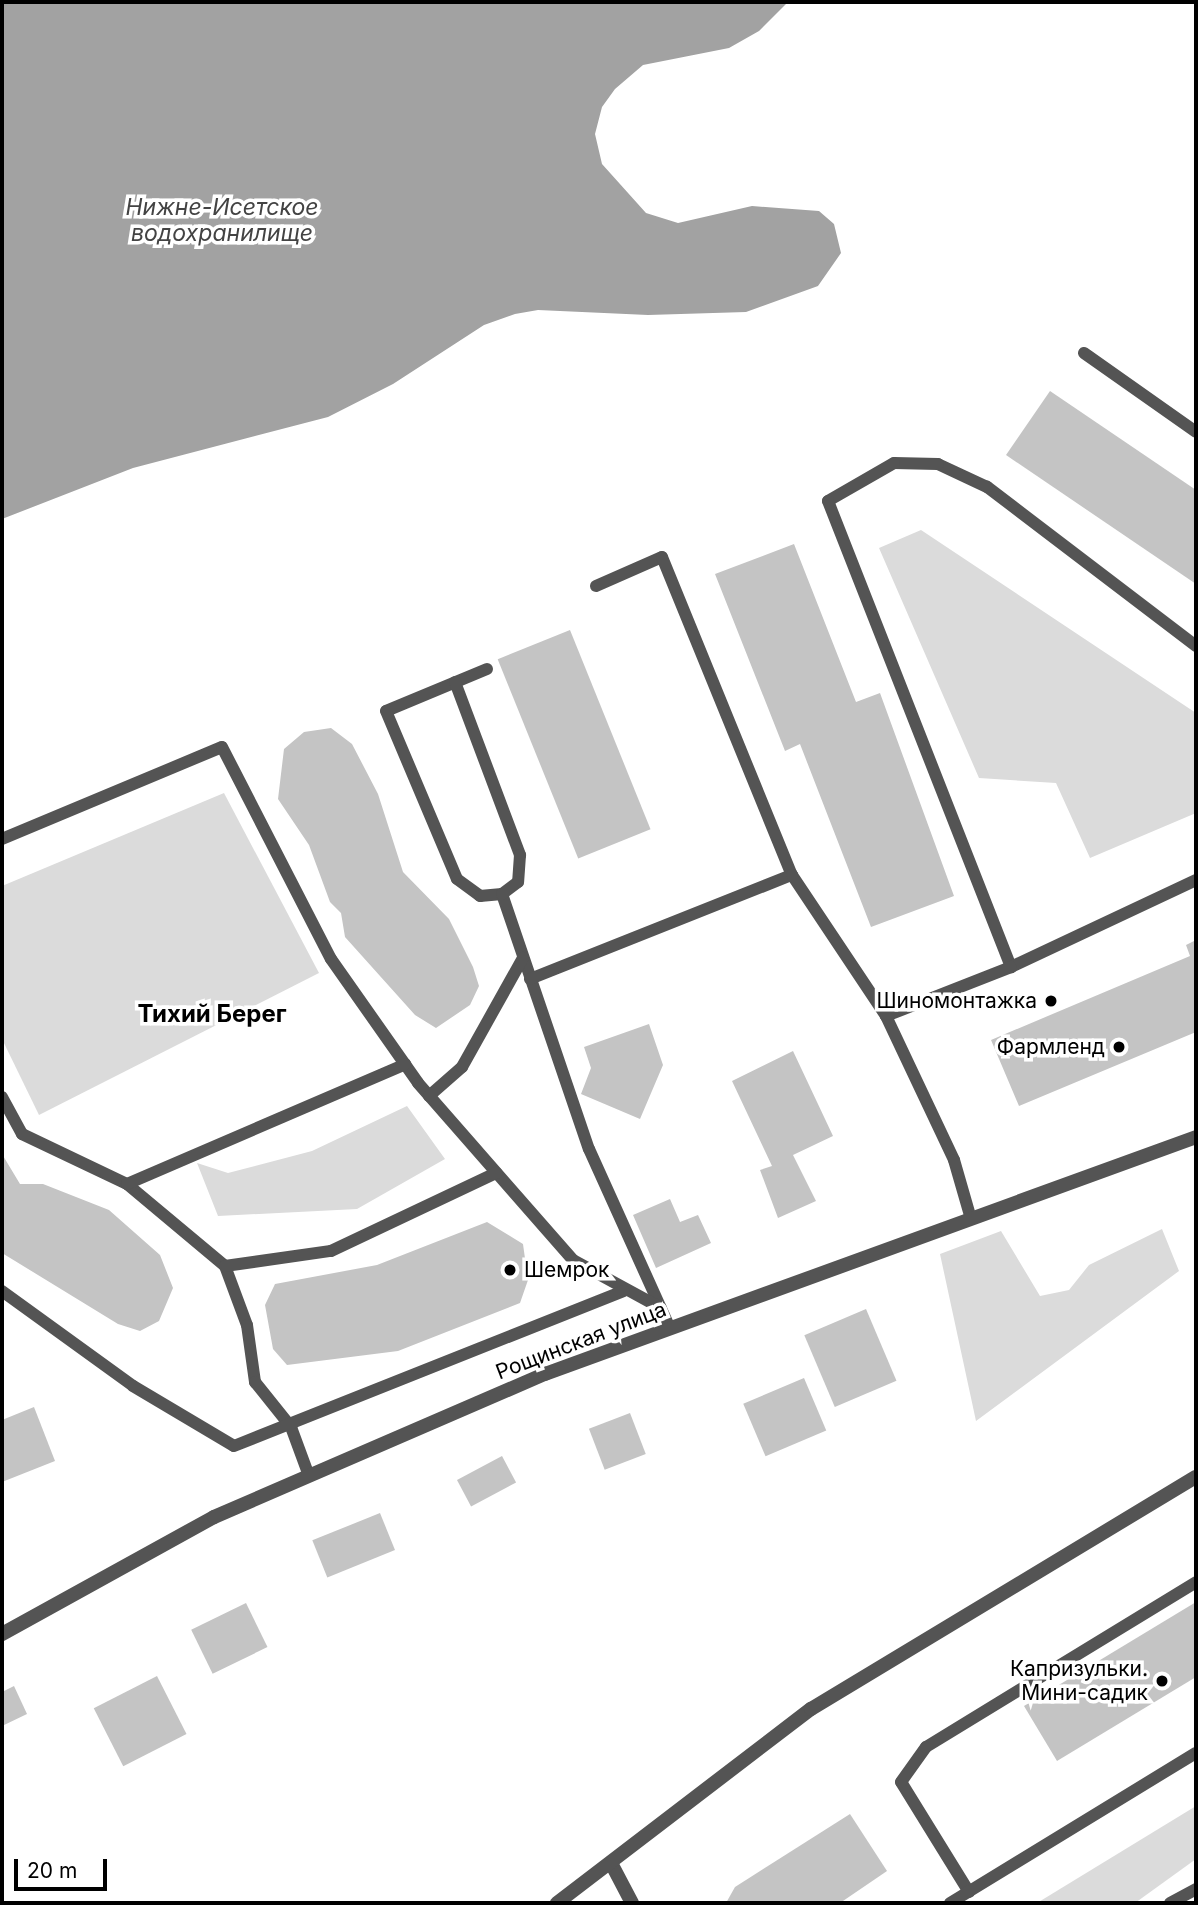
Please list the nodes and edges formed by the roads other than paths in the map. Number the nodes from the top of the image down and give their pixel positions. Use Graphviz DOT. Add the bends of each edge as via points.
graph roads {
  1 [pos="1084,354"];
  2 [pos="1196,432"];
  3 [pos="596,586"];
  4 [pos="1196,646"];
  5 [pos="487,669"];
  6 [pos="455,682"];
  7 [pos="2,839"];
  8 [pos="792,875"];
  9 [pos="1196,880"];
  10 [pos="502,894"];
  11 [pos="523,958"];
  12 [pos="1011,967"];
  13 [pos="530,979"];
  14 [pos="886,1016"];
  15 [pos="405,1064"];
  16 [pos="429,1096"];
  17 [pos="2,1097"];
  18 [pos="1196,1137"];
  19 [pos="496,1173"];
  20 [pos="127,1184"];
  21 [pos="971,1219"];
  22 [pos="225,1266"];
  23 [pos="2,1291"];
  24 [pos="623,1291"];
  25 [pos="661,1308"];
  26 [pos="670,1328"];
  27 [pos="291,1427"];
  28 [pos="309,1476"];
  29 [pos="1196,1477"];
  30 [pos="1196,1582"];
  31 [pos="2,1634"];
  32 [pos="1196,1753"];
  33 [pos="611,1863"];
  34 [pos="1196,1888"];
  35 [pos="969,1892"];
  36 [pos="557,1903"];
  37 [pos="632,1903"];
  38 [pos="950,1903"];
  39 [pos="1170,1903"];
  1 -- 2 [label="lane"];
  3 -- 8 [label="lane" via="663,557"];
  4 -- 12 [label="lane" via="987,487 938,464 894,463 828,501"];
  5 -- 6 [label="lane"];
  6 -- 10 [label="lane" via="520,855 518,881"];
  6 -- 10 [label="lane" via="386,711 457,879 480,896"];
  7 -- 15 [label="lane" via="222,747 331,959"];
  8 -- 13 [label="lane"];
  8 -- 14 [label="lane"];
  9 -- 12 [label="lane"];
  10 -- 11 [label="lane"];
  11 -- 13 [label="lane"];
  11 -- 16 [label="lane" via="462,1067"];
  12 -- 14 [label="lane"];
  13 -- 25 [label="lane" via="589,1149"];
  14 -- 21 [label="lane" via="954,1160"];
  15 -- 16 [label="lane"];
  15 -- 20 [label="lane"];
  16 -- 19 [label="lane"];
  17 -- 20 [label="lane" via="22,1134"];
  18 -- 21 [label="street, Рощинская улица"];
  19 -- 22 [label="lane" via="331,1251"];
  19 -- 24 [label="lane" via="573,1260"];
  20 -- 22 [label="lane"];
  21 -- 26 [label="street, Рощинская улица"];
  22 -- 27 [label="lane" via="247,1325 255,1382"];
  23 -- 27 [label="lane" via="133,1386 234,1446"];
  24 -- 25 [label="lane"];
  24 -- 27 [label="lane"];
  25 -- 26 [label="lane"];
  26 -- 28 [label="street, Рощинская улица" via="545,1374"];
  27 -- 28 [label="lane"];
  28 -- 31 [label="street, Рощинская улица" via="214,1517"];
  29 -- 33 [label="street" via="811,1709"];
  30 -- 35 [label="lane" via="926,1746 901,1782"];
  32 -- 35 [label="lane"];
  33 -- 36 [label="street"];
  33 -- 37 [label="street"];
  34 -- 39 [label="lane"];
  35 -- 38 [label="lane"];
}
